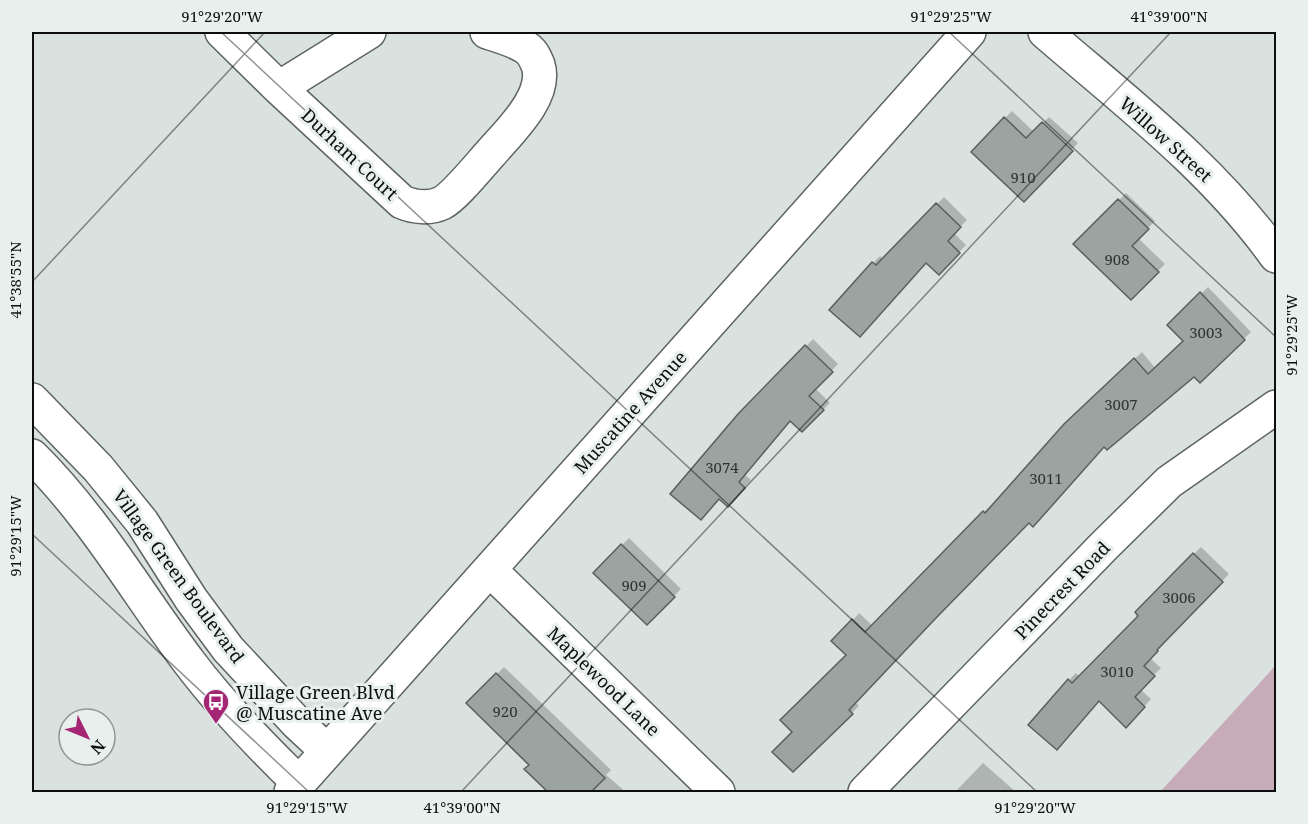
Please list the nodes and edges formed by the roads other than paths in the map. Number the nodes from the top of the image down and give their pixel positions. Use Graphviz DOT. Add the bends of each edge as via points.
graph roads {
  1 [pos="222,32"];
  2 [pos="369,32"];
  3 [pos="487,32"];
  4 [pos="969,32"];
  5 [pos="1045,32"];
  6 [pos="279,88"];
  7 [pos="1276,256"];
  8 [pos="32,400"];
  9 [pos="1276,407"];
  10 [pos="32,456"];
  11 [pos="490,570"];
  12 [pos="327,751"];
  13 [pos="295,788"];
  14 [pos="718,792"];
  15 [pos="865,792"];
  1 -- 6 [label="street, Durham Court"];
  2 -- 6 [label="street"];
  3 -- 6 [label="street, Durham Court" via="526,47 534,55 540,84 513,127 442,202 422,207 402,202"];
  4 -- 11 [label="street, Muscatine Avenue"];
  5 -- 7 [label="street, Willow Street" via="1204,171 1241,210"];
  8 -- 12 [label="street, Village Green Boulevard" via="99,468 135,513 228,649"];
  9 -- 15 [label="street, Pinecrest Road" via="1169,482"];
  10 -- 13 [label="street" via="96,528 190,663"];
  11 -- 12 [label="street, Muscatine Avenue"];
  11 -- 14 [label="street, Maplewood Lane"];
  12 -- 13 [label="street, Muscatine Avenue"];
}
